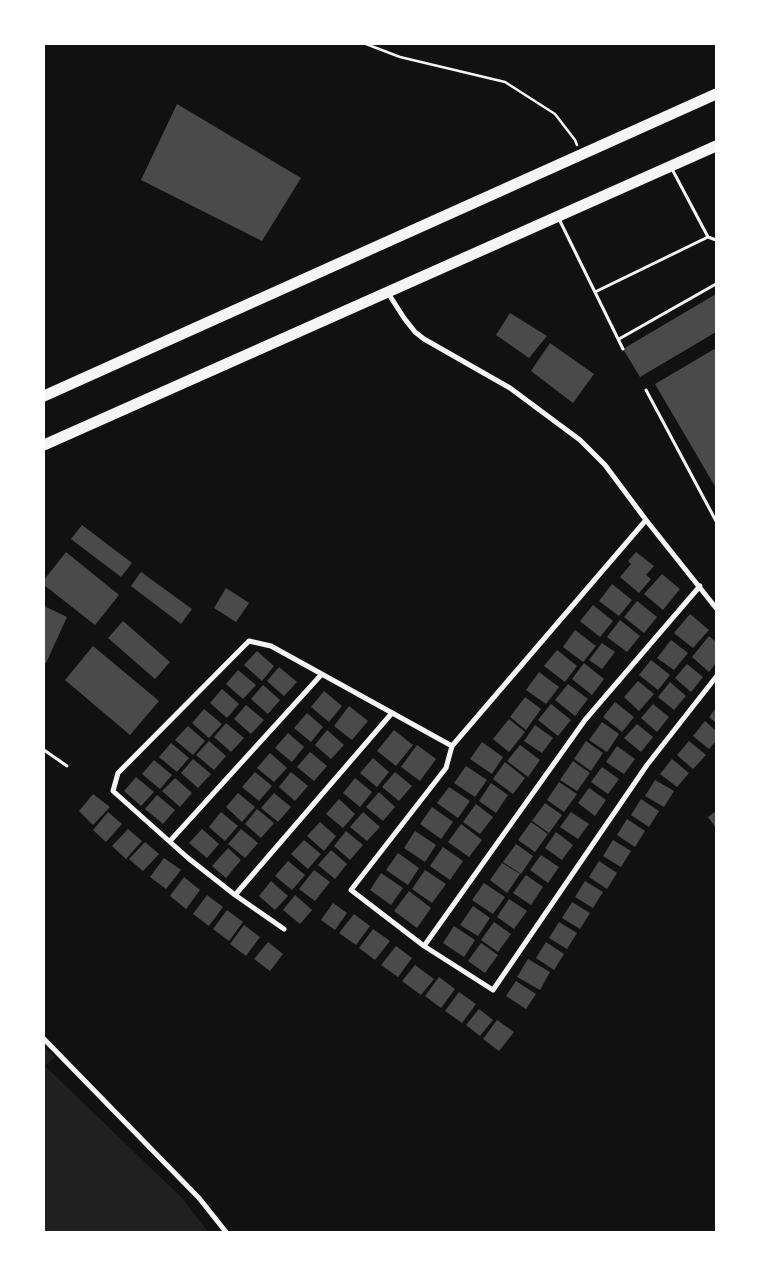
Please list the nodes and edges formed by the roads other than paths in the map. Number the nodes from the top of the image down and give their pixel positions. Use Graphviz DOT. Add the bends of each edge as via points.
graph roads {
  1 [pos="716,94"];
  2 [pos="716,146"];
  3 [pos="671,166"];
  4 [pos="557,217"];
  5 [pos="708,237"];
  6 [pos="716,240"];
  7 [pos="716,284"];
  8 [pos="387,292"];
  9 [pos="595,292"];
  10 [pos="619,339"];
  11 [pos="623,349"];
  12 [pos="646,390"];
  13 [pos="44,396"];
  14 [pos="44,445"];
  15 [pos="646,520"];
  16 [pos="716,521"];
  17 [pos="700,586"];
  18 [pos="716,608"];
  19 [pos="321,675"];
  20 [pos="716,677"];
  21 [pos="392,713"];
  22 [pos="452,746"];
  23 [pos="44,750"];
  24 [pos="67,766"];
  25 [pos="170,841"];
  26 [pos="235,895"];
  27 [pos="284,929"];
  28 [pos="424,946"];
  29 [pos="44,1039"];
  30 [pos="226,1232"];
  1 -- 13 [label="highway"];
  2 -- 3 [label="highway"];
  3 -- 4 [label="highway"];
  3 -- 5 [label="lane"];
  4 -- 8 [label="highway"];
  4 -- 9 [label="lane"];
  5 -- 6 [label="lane"];
  5 -- 9 [label="lane"];
  7 -- 10 [label="lane"];
  8 -- 14 [label="highway"];
  8 -- 15 [label="street" via="404,318 424,339 510,388 580,440 605,465"];
  9 -- 10 [label="lane"];
  10 -- 11 [label="lane"];
  12 -- 16 [label="lane"];
  15 -- 17 [label="street"];
  15 -- 22 [label="street"];
  17 -- 18 [label="street"];
  17 -- 28 [label="street" via="585,720"];
  19 -- 21 [label="street"];
  19 -- 25 [label="street"];
  19 -- 25 [label="street" via="270,646 249,642 118,773 114,791"];
  20 -- 28 [label="street" via="647,764 493,990"];
  21 -- 22 [label="street"];
  21 -- 26 [label="street"];
  22 -- 28 [label="street" via="446,768 351,890"];
  23 -- 24 [label="lane"];
  25 -- 26 [label="street"];
  26 -- 27 [label="street"];
  29 -- 30 [label="street" via="186,1183"];
}
